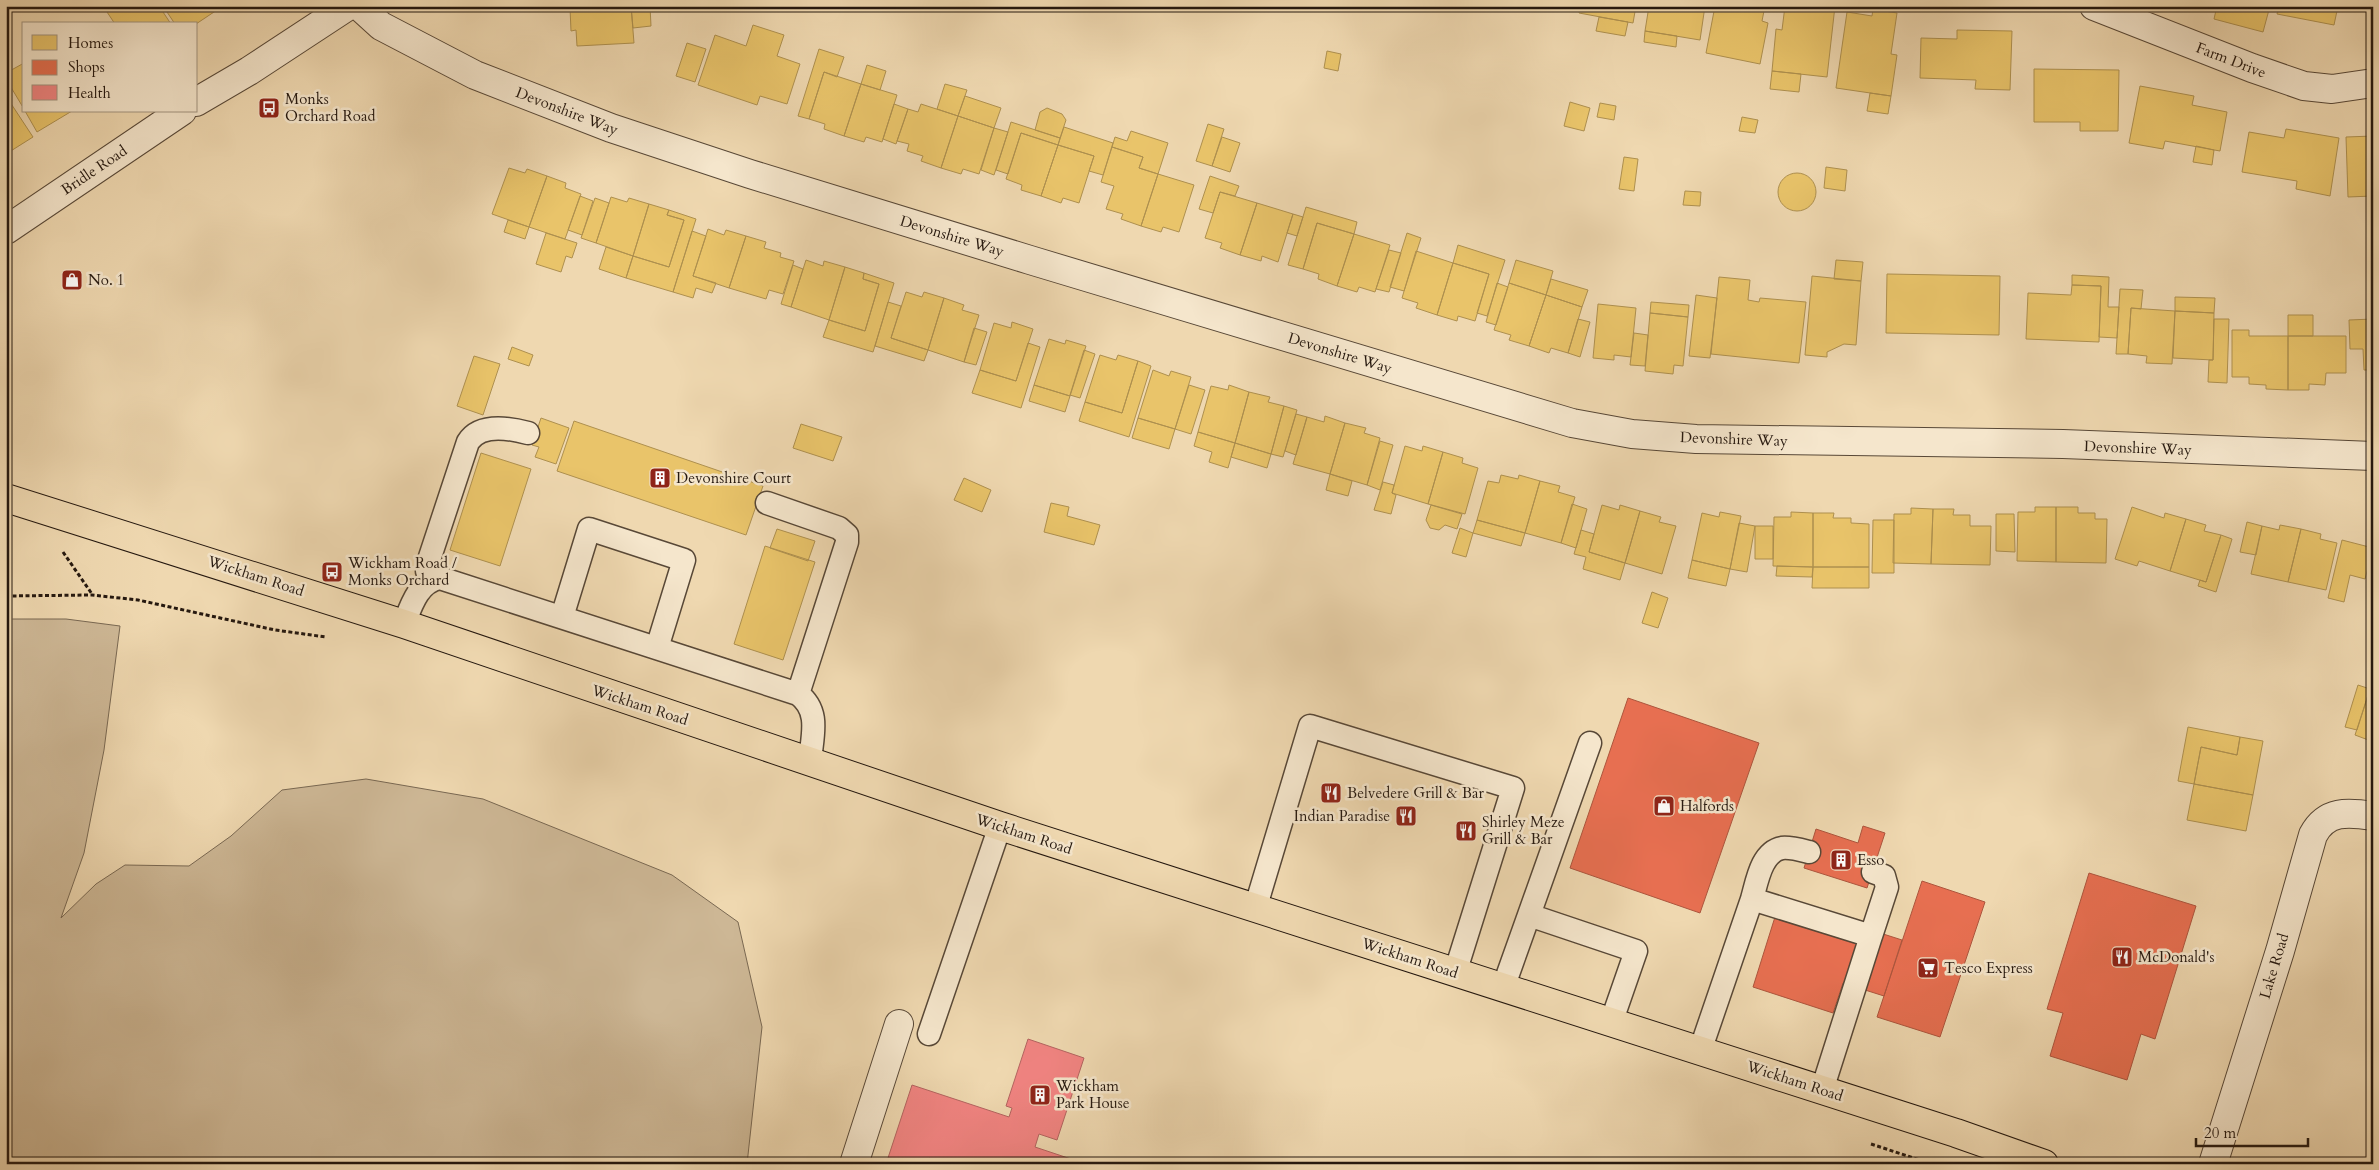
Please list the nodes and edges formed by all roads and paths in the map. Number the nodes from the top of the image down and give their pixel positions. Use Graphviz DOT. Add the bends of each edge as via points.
graph roads {
  1 [pos="348,6"];
  2 [pos="359,6"];
  3 [pos="2094,6"];
  4 [pos="2373,83"];
  5 [pos="198,101"];
  6 [pos="181,112"];
  7 [pos="6,230"];
  8 [pos="528,433"];
  9 [pos="2373,456"];
  10 [pos="6,498"];
  11 [pos="767,503"];
  12 [pos="431,580"];
  13 [pos="6,596"];
  14 [pos="562,617"];
  15 [pos="404,624"];
  16 [pos="334,638"];
  17 [pos="657,648"];
  18 [pos="798,694"];
  19 [pos="1590,743"];
  20 [pos="810,762"];
  21 [pos="2373,816"];
  22 [pos="1000,826"];
  23 [pos="1809,852"];
  24 [pos="1872,872"];
  25 [pos="1752,899"];
  26 [pos="1255,909"];
  27 [pos="1529,915"];
  28 [pos="1870,936"];
  29 [pos="1455,972"];
  30 [pos="1504,988"];
  31 [pos="1611,1023"];
  32 [pos="899,1024"];
  33 [pos="929,1034"];
  34 [pos="1700,1052"];
  35 [pos="1822,1090"];
  36 [pos="854,1164"];
  37 [pos="2044,1164"];
  38 [pos="2213,1164"];
  1 -- 5 [label="street"];
  2 -- 9 [label="street, Devonshire Way" via="381,26 475,75 611,128 1030,260 1572,423 1632,434 1696,439 2063,444"];
  3 -- 4 [label="street, Farm Drive" via="2304,86 2332,89"];
  6 -- 7 [label="street, Bridle Road"];
  8 -- 12 [label="lane" via="509,428 479,431 472,435 428,563"];
  10 -- 15 [label="highway, Wickham Road"];
  11 -- 18 [label="lane" via="839,528 847,535"];
  12 -- 14 [label="lane" via="451,580"];
  12 -- 15 [label="lane" via="413,601"];
  13 -- 16 [label="path" via="92,595 138,600 275,630"];
  14 -- 17 [label="lane"];
  14 -- 17 [label="lane" via="589,528 684,560"];
  15 -- 20 [label="highway, Wickham Road"];
  17 -- 18 [label="lane"];
  18 -- 20 [label="lane" via="811,707 813,715"];
  19 -- 27 [label="lane"];
  20 -- 22 [label="highway, Wickham Road"];
  21 -- 38 [label="street, Lake Road" via="2342,814 2329,816 2318,824"];
  22 -- 26 [label="highway, Wickham Road"];
  22 -- 33 [label="lane"];
  23 -- 25 [label="lane" via="1783,848 1772,852 1762,866"];
  24 -- 28 [label="lane" via="1884,876 1887,887"];
  25 -- 28 [label="lane"];
  25 -- 34 [label="lane"];
  26 -- 29 [label="highway, Wickham Road"];
  26 -- 29 [label="lane" via="1310,726 1460,770 1512,788"];
  27 -- 30 [label="lane"];
  27 -- 31 [label="lane" via="1636,951"];
  28 -- 35 [label="lane"];
  29 -- 30 [label="highway, Wickham Road"];
  30 -- 31 [label="highway, Wickham Road"];
  31 -- 34 [label="highway, Wickham Road"];
  32 -- 36 [label="street"];
  34 -- 35 [label="highway, Wickham Road"];
  35 -- 37 [label="highway, Wickham Road"];
}
